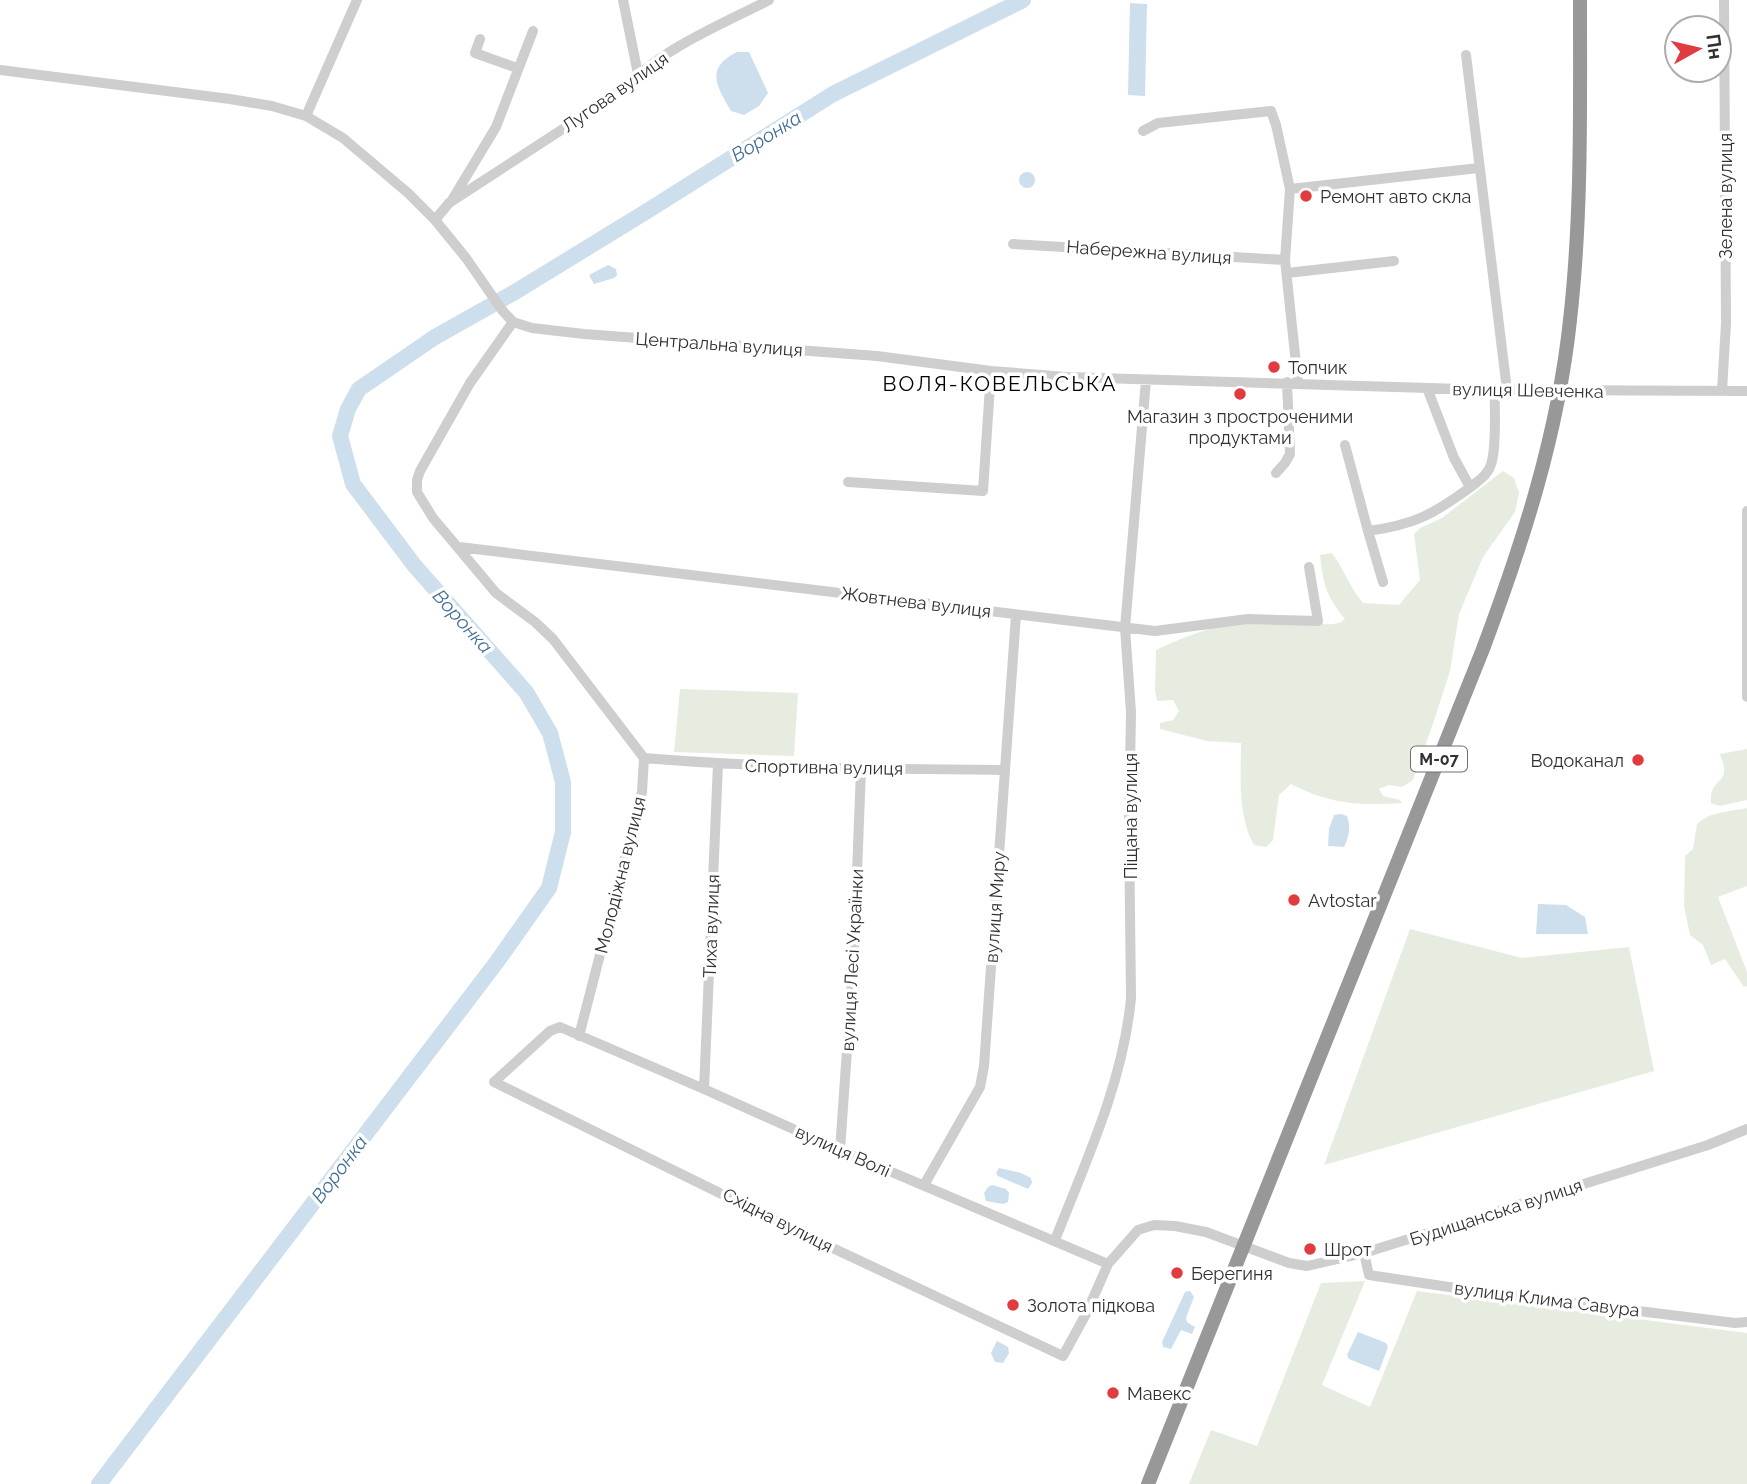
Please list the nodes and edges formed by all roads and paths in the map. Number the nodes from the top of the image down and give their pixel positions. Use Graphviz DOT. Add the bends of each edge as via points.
graph roads {
  1 [pos="357,0"];
  2 [pos="623,0"];
  3 [pos="769,0"];
  4 [pos="1580,0"];
  5 [pos="1724,0"];
  6 [pos="533,31"];
  7 [pos="480,40"];
  8 [pos="1466,55"];
  9 [pos="517,68"];
  10 [pos="0,70"];
  11 [pos="638,74"];
  12 [pos="306,116"];
  13 [pos="1143,131"];
  14 [pos="1479,168"];
  15 [pos="1290,189"];
  16 [pos="449,204"];
  17 [pos="435,220"];
  18 [pos="1013,244"];
  19 [pos="1285,260"];
  20 [pos="1394,261"];
  21 [pos="1287,273"];
  22 [pos="513,322"];
  23 [pos="991,371"];
  24 [pos="1146,380"];
  25 [pos="1292,383"];
  26 [pos="1427,388"];
  27 [pos="1495,390"];
  28 [pos="1507,390"];
  29 [pos="1559,390"];
  30 [pos="1721,391"];
  31 [pos="1747,391"];
  32 [pos="1345,445"];
  33 [pos="1276,472"];
  34 [pos="848,482"];
  35 [pos="1470,487"];
  36 [pos="1747,511"];
  37 [pos="1368,531"];
  38 [pos="459,547"];
  39 [pos="1309,567"];
  40 [pos="1383,582"];
  41 [pos="1016,615"];
  42 [pos="1125,628"];
  43 [pos="1747,695"];
  44 [pos="644,758"];
  45 [pos="718,764"];
  46 [pos="861,769"];
  47 [pos="1004,770"];
  48 [pos="579,1036"];
  49 [pos="494,1082"];
  50 [pos="704,1088"];
  51 [pos="1747,1129"];
  52 [pos="840,1150"];
  53 [pos="924,1185"];
  54 [pos="1055,1240"];
  55 [pos="1244,1245"];
  56 [pos="1364,1253"];
  57 [pos="1108,1264"];
  58 [pos="1747,1322"];
  59 [pos="1063,1356"];
  60 [pos="1148,1484"];
  1 -- 12 [label="street"];
  2 -- 11 [label="street"];
  3 -- 11 [label="street, Лугова вулиця" via="658,58"];
  4 -- 29 [label="highway, М-07" via="1576,255"];
  5 -- 30 [label="street, Зелена вулиця" via="1726,323"];
  6 -- 9 [label="street"];
  7 -- 9 [label="street" via="475,53"];
  8 -- 14 [label="street"];
  9 -- 16 [label="street" via="496,127"];
  10 -- 12 [label="street" via="230,99"];
  11 -- 16 [label="street, Лугова вулиця" via="629,86"];
  12 -- 17 [label="street" via="343,138"];
  13 -- 15 [label="street" via="1158,123 1271,111"];
  14 -- 15 [label="street"];
  14 -- 28 [label="street"];
  15 -- 19 [label="street"];
  16 -- 17 [label="street, Лугова вулиця"];
  17 -- 22 [label="street"];
  18 -- 19 [label="street, Набережна вулиця"];
  19 -- 21 [label="street"];
  20 -- 21 [label="street"];
  21 -- 25 [label="street"];
  22 -- 23 [label="street, Центральна вулиця" via="584,334 877,356"];
  22 -- 38 [label="street" via="470,383 417,480 417,492 432,518"];
  23 -- 24 [label="street, Центральна вулиця"];
  23 -- 34 [label="street" via="983,492"];
  24 -- 25 [label="street, Центральна вулиця"];
  24 -- 42 [label="street, Піщана вулиця"];
  25 -- 26 [label="street, вулиця Шевченка"];
  25 -- 33 [label="street" via="1290,454"];
  26 -- 27 [label="street, вулиця Шевченка"];
  26 -- 35 [label="street"];
  27 -- 28 [label="street, вулиця Шевченка"];
  27 -- 35 [label="street" via="1492,462 1486,475"];
  28 -- 29 [label="street, вулиця Шевченка"];
  29 -- 30 [label="street, вулиця Шевченка"];
  29 -- 55 [label="highway, М-07" via="1545,460 1516,559 1483,649"];
  30 -- 31 [label="street, вулиця Шевченка"];
  32 -- 37 [label="street"];
  35 -- 37 [label="street" via="1420,520"];
  36 -- 43 [label="street"];
  37 -- 40 [label="street"];
  38 -- 41 [label="street, Жовтнева вулиця"];
  38 -- 44 [label="street" via="496,593 553,639"];
  39 -- 42 [label="street, Жовтнева вулиця" via="1318,621 1248,619 1168,630"];
  41 -- 42 [label="street, Жовтнева вулиця"];
  41 -- 47 [label="street, вулиця Миру"];
  42 -- 54 [label="street, Піщана вулиця" via="1131,712 1131,998 1122,1060"];
  44 -- 45 [label="street, Спортивна вулиця"];
  44 -- 48 [label="street, Молодіжна вулиця" via="642,792"];
  45 -- 46 [label="street, Спортивна вулиця"];
  45 -- 50 [label="street, Тиха вулиця"];
  46 -- 47 [label="street, Спортивна вулиця"];
  46 -- 52 [label="street, вулиця Лесі Українки"];
  47 -- 53 [label="street, вулиця Миру" via="984,1066 979,1087"];
  48 -- 49 [label="street, вулиця Волі" via="560,1027 550,1031"];
  48 -- 50 [label="street, вулиця Волі"];
  49 -- 59 [label="street, Східна вулиця"];
  50 -- 52 [label="street, вулиця Волі"];
  51 -- 56 [label="street, Будищанська вулиця"];
  52 -- 53 [label="street, вулиця Волі"];
  53 -- 54 [label="street, вулиця Волі"];
  54 -- 57 [label="street, вулиця Волі"];
  55 -- 56 [label="street, Будищанська вулиця" via="1307,1266"];
  55 -- 57 [label="street, Будищанська вулиця" via="1206,1232 1154,1224 1138,1230"];
  55 -- 60 [label="highway, М-07"];
  56 -- 58 [label="street, вулиця Клима Савура" via="1369,1275"];
  57 -- 59 [label="street, Будищанська вулиця"];
}
